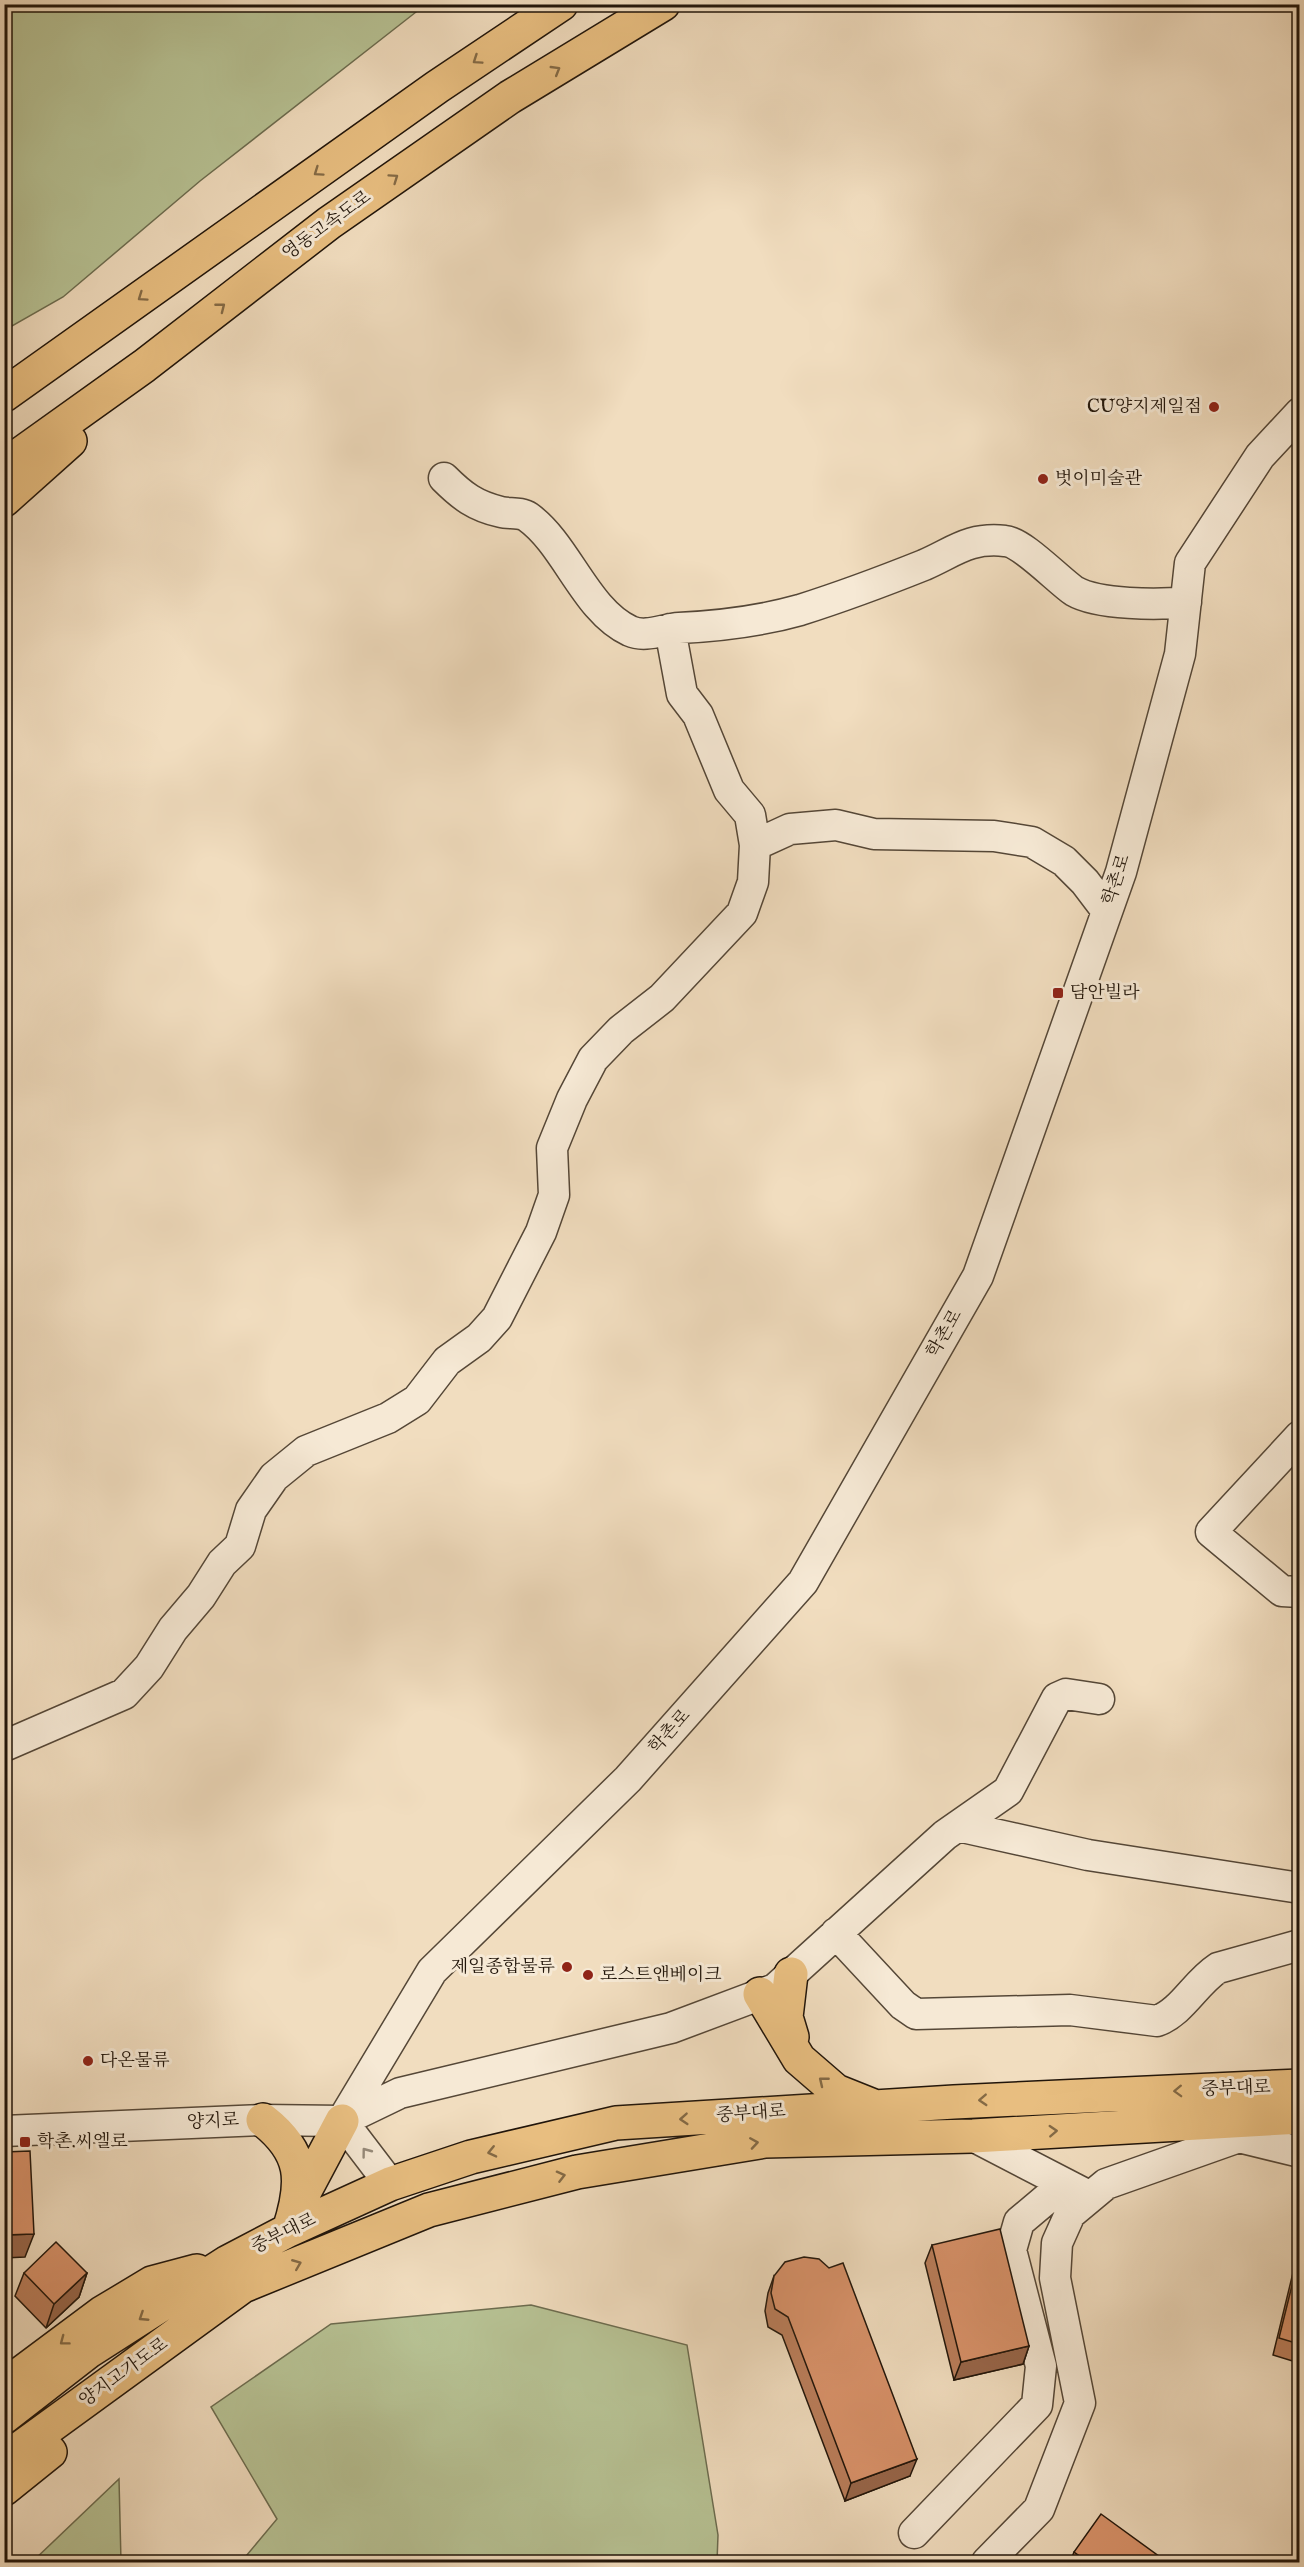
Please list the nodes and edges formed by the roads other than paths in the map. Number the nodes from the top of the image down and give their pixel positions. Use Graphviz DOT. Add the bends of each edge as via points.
graph roads {
  1 [pos="561,4"];
  2 [pos="663,4"];
  3 [pos="185,334"];
  4 [pos="4,395"];
  5 [pos="1299,413"];
  6 [pos="4,466"];
  7 [pos="444,478"];
  8 [pos="4,500"];
  9 [pos="1186,602"];
  10 [pos="670,629"];
  11 [pos="754,845"];
  12 [pos="1107,911"];
  13 [pos="1299,1436"];
  14 [pos="1299,1592"];
  15 [pos="1099,1699"];
  16 [pos="4,1746"];
  17 [pos="1008,1791"];
  18 [pos="958,1826"];
  19 [pos="1019,1839"];
  20 [pos="1299,1888"];
  21 [pos="836,1933"];
  22 [pos="1299,1945"];
  23 [pos="790,1974"];
  24 [pos="760,1994"];
  25 [pos="799,2059"];
  26 [pos="1299,2086"];
  27 [pos="875,2107"];
  28 [pos="1299,2117"];
  29 [pos="263,2120"];
  30 [pos="342,2121"];
  31 [pos="1187,2123"];
  32 [pos="4,2131"];
  33 [pos="973,2136"];
  34 [pos="1236,2138"];
  35 [pos="1299,2152"];
  36 [pos="390,2184"];
  37 [pos="1063,2185"];
  38 [pos="1092,2196"];
  39 [pos="293,2218"];
  40 [pos="236,2274"];
  41 [pos="4,2386"];
  42 [pos="4,2417"];
  43 [pos="4,2460"];
  44 [pos="4,2489"];
  45 [pos="914,2533"];
  46 [pos="987,2562"];
  1 -- 4 [label="main road, one-way" via="437,87"];
  3 -- 2 [label="main road, 영동고속도로, one-way" via="329,223 472,124"];
  3 -- 6 [label="main road, 영동고속도로"];
  3 -- 8 [label="main road"];
  5 -- 9 [label="street, 학촌로" via="1260,456 1191,563"];
  7 -- 10 [label="street" via="464,499 501,512 526,515 594,600 631,631 650,634"];
  9 -- 10 [label="street" via="1123,603 1076,592 1007,540 966,543 925,564 799,610 725,625"];
  9 -- 12 [label="street, 학촌로" via="1180,654 1121,873"];
  10 -- 11 [label="street" via="682,694 698,714 729,790 750,814"];
  11 -- 12 [label="street" via="790,829 836,825 874,834 958,834 1032,842 1064,861"];
  11 -- 16 [label="street" via="753,882 742,913 662,998 621,1030 593,1059 552,1148 554,1195 541,1232 497,1318 479,1338 447,1360 417,1400 388,1418 306,1450 274,1477 251,1510 240,1546 222,1563 149,1667 124,1694"];
  12 -- 30 [label="street, 학촌로" via="978,1276 803,1582 628,1779 432,1971"];
  13 -- 14 [label="street" via="1211,1532 1282,1591"];
  15 -- 17 [label="street" via="1066,1694 1057,1698"];
  17 -- 18 [label="street"];
  17 -- 19 [label="street" via="1007,1816"];
  18 -- 19 [label="street"];
  18 -- 21 [label="street"];
  19 -- 20 [label="street"];
  21 -- 22 [label="street" via="916,2014 1070,2010 1157,2022 1168,2017 1218,1968"];
  21 -- 23 [label="street"];
  23 -- 24 [label="street" via="775,1989"];
  23 -- 25 [label="main road" via="786,2017"];
  24 -- 25 [label="main road"];
  24 -- 30 [label="street" via="671,2028 399,2093"];
  27 -- 25 [label="main road, one-way" via="836,2091"];
  26 -- 27 [label="main road, 중부대로, one-way"];
  27 -- 36 [label="main road, 중부대로, one-way" via="616,2123 471,2157"];
  28 -- 31 [label="main road, 중부대로"];
  29 -- 30 [label="street, 양지로"];
  29 -- 32 [label="street, 양지로"];
  29 -- 39 [label="main road" via="284,2136 296,2158"];
  36 -- 30 [label="street, one-way"];
  30 -- 39 [label="main road"];
  33 -- 31 [label="main road, 중부대로, one-way"];
  31 -- 34 [label="street"];
  33 -- 37 [label="street"];
  40 -- 33 [label="main road, 중부대로, one-way" via="429,2210 577,2172 765,2141"];
  34 -- 35 [label="street"];
  34 -- 38 [label="street" via="1106,2184"];
  36 -- 39 [label="main road, 중부대로"];
  37 -- 38 [label="street"];
  37 -- 45 [label="street" via="1019,2222 1011,2250 1041,2366 1037,2405"];
  38 -- 46 [label="street" via="1070,2214 1057,2243 1055,2278 1080,2403 1039,2508"];
  39 -- 40 [label="main road, 중부대로"];
  40 -- 41 [label="main road, one-way" via="152,2283 102,2313"];
  40 -- 42 [label="main road, 양지고가도로, one-way" via="89,2351"];
  40 -- 43 [label="main road, 양지고가도로"];
  40 -- 44 [label="main road" via="185,2344"];
}
